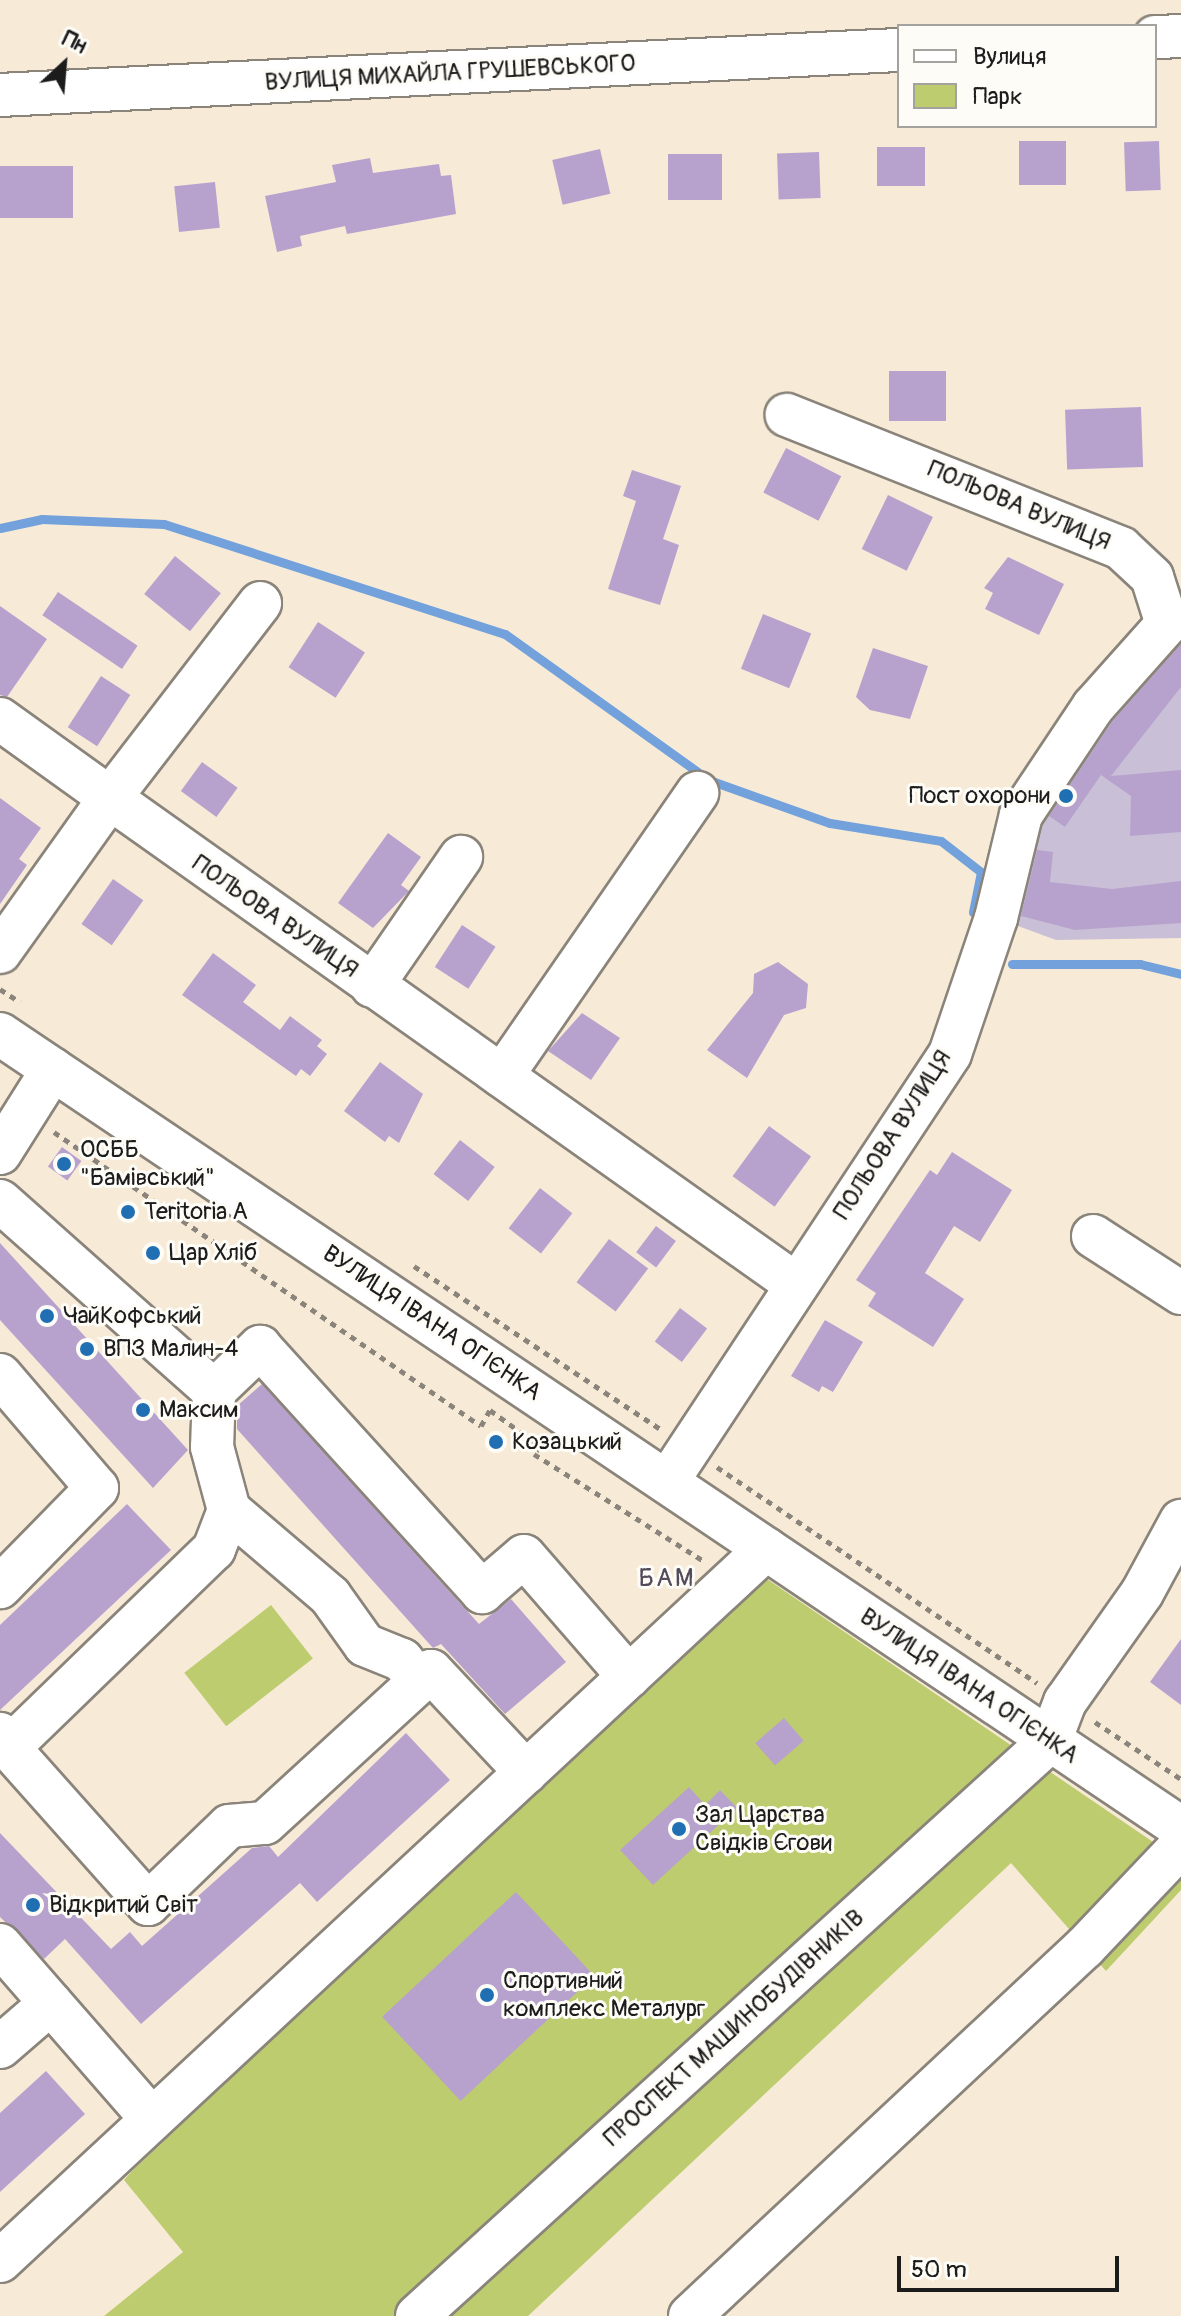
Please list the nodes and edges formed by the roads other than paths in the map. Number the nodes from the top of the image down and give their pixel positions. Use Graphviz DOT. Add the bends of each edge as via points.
graph roads {
  1 [pos="1181,36"];
  2 [pos="1157,37"];
  3 [pos="897,50"];
  4 [pos="0,95"];
  5 [pos="787,415"];
  6 [pos="260,603"];
  7 [pos="1174,619"];
  8 [pos="0,719"];
  9 [pos="697,793"];
  10 [pos="110,798"];
  11 [pos="461,857"];
  12 [pos="0,952"];
  13 [pos="372,986"];
  14 [pos="0,1034"];
  15 [pos="53,1069"];
  16 [pos="502,1076"];
  17 [pos="0,1153"];
  18 [pos="0,1201"];
  19 [pos="1093,1236"];
  20 [pos="794,1283"];
  21 [pos="1181,1293"];
  22 [pos="0,1375"];
  23 [pos="214,1391"];
  24 [pos="678,1465"];
  25 [pos="229,1510"];
  26 [pos="1181,1521"];
  27 [pos="766,1549"];
  28 [pos="0,1587"];
  29 [pos="629,1677"];
  30 [pos="419,1681"];
  31 [pos="4,1741"];
  32 [pos="1050,1741"];
  33 [pos="526,1772"];
  34 [pos="1181,1828"];
  35 [pos="1181,1846"];
  36 [pos="0,1945"];
  37 [pos="51,2003"];
  38 [pos="0,2047"];
  39 [pos="152,2119"];
  40 [pos="0,2261"];
  41 [pos="417,2316"];
  42 [pos="690,2316"];
  1 -- 2 [label="street"];
  3 -- 4 [label="street, ВУЛИЦЯ МИХАЙЛА ГРУШЕВСЬКОГО"];
  5 -- 7 [label="street, ПОЛЬОВА ВУЛИЦЯ" via="1121,548 1152,577"];
  6 -- 10 [label="street"];
  7 -- 20 [label="street, ПОЛЬОВА ВУЛИЦЯ" via="1093,707 1021,815 996,918 950,1054"];
  8 -- 10 [label="street, ПОЛЬОВА ВУЛИЦЯ"];
  9 -- 16 [label="street"];
  10 -- 12 [label="street"];
  10 -- 13 [label="street, ПОЛЬОВА ВУЛИЦЯ"];
  11 -- 13 [label="street"];
  13 -- 16 [label="street, ПОЛЬОВА ВУЛИЦЯ"];
  14 -- 15 [label="street, ВУЛИЦЯ ІВАНА ОГІЄНКА"];
  15 -- 17 [label="street"];
  15 -- 24 [label="street, ВУЛИЦЯ ІВАНА ОГІЄНКА"];
  16 -- 20 [label="street, ПОЛЬОВА ВУЛИЦЯ"];
  18 -- 23 [label="street"];
  19 -- 21 [label="street"];
  20 -- 24 [label="street, ПОЛЬОВА ВУЛИЦЯ"];
  22 -- 28 [label="street" via="97,1488"];
  23 -- 25 [label="street" via="212,1447"];
  23 -- 29 [label="street" via="260,1347 482,1592 524,1556"];
  24 -- 27 [label="street, ВУЛИЦЯ ІВАНА ОГІЄНКА"];
  25 -- 30 [label="street" via="330,1596 365,1645 402,1660"];
  25 -- 31 [label="street" via="214,1549"];
  26 -- 32 [label="street" via="1142,1593 1065,1702"];
  27 -- 29 [label="street"];
  27 -- 32 [label="street, ВУЛИЦЯ ІВАНА ОГІЄНКА"];
  29 -- 33 [label="street"];
  30 -- 31 [label="street" via="265,1823 229,1826 148,1904"];
  30 -- 33 [label="street" via="431,1671"];
  32 -- 34 [label="street, ВУЛИЦЯ ІВАНА ОГІЄНКА"];
  32 -- 41 [label="street, ПРОСПЕКТ МАШИНОБУДІВНИКІВ"];
  33 -- 39 [label="street"];
  35 -- 42 [label="street" via="1085,1947"];
  36 -- 37 [label="street"];
  37 -- 38 [label="street"];
  37 -- 39 [label="street"];
  39 -- 40 [label="street"];
}
